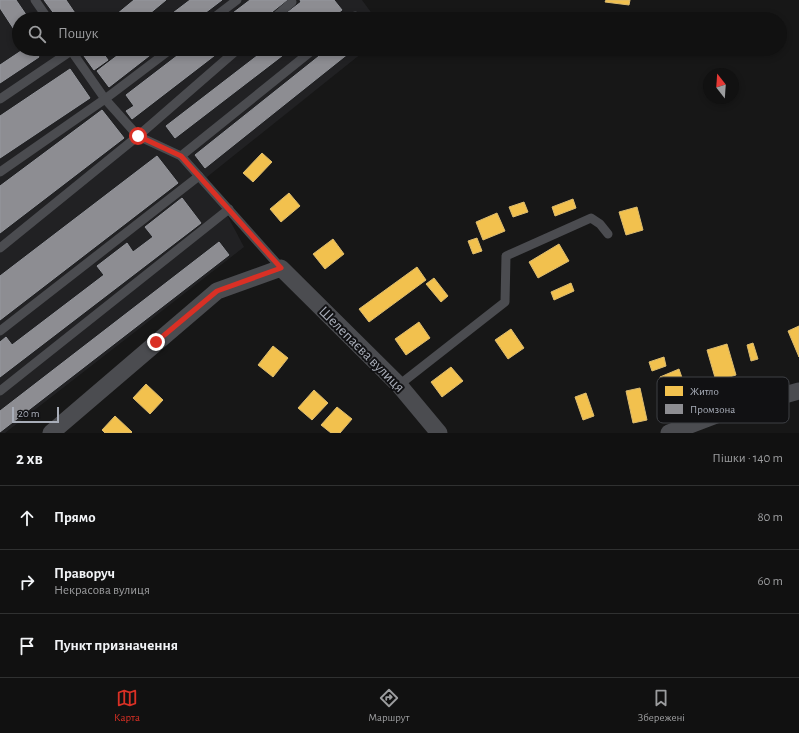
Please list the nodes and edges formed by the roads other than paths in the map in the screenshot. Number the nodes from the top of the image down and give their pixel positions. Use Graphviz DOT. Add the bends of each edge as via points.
graph roads {
  1 [pos="35,0"];
  2 [pos="237,0"];
  3 [pos="292,2"];
  4 [pos="43,12"];
  5 [pos="221,12"];
  6 [pos="281,12"];
  7 [pos="61,56"];
  8 [pos="74,56"];
  9 [pos="163,56"];
  10 [pos="230,56"];
  11 [pos="305,56"];
  12 [pos="0,99"];
  13 [pos="105,99"];
  14 [pos="138,136"];
  15 [pos="181,156"];
  16 [pos="0,172"];
  17 [pos="199,176"];
  18 [pos="229,209"];
  19 [pos="608,234"];
  20 [pos="0,248"];
  21 [pos="281,268"];
  22 [pos="0,331"];
  23 [pos="399,385"];
  24 [pos="0,391"];
  25 [pos="799,391"];
  26 [pos="789,394"];
  27 [pos="695,423"];
  28 [pos="51,433"];
  29 [pos="439,433"];
  30 [pos="668,433"];
  1 -- 4 [label="lane"];
  2 -- 5 [label="lane"];
  3 -- 6 [label="lane"];
  7 -- 12 [label="lane"];
  8 -- 13 [label="lane"];
  9 -- 13 [label="lane"];
  10 -- 14 [label="lane"];
  11 -- 15 [label="lane"];
  13 -- 14 [label="lane"];
  13 -- 16 [label="lane"];
  14 -- 15 [label="lane"];
  14 -- 20 [label="lane"];
  15 -- 17 [label="lane"];
  17 -- 18 [label="lane"];
  17 -- 22 [label="lane"];
  18 -- 21 [label="lane"];
  18 -- 24 [label="lane"];
  19 -- 23 [label="lane" via="591,218 506,256 505,302"];
  21 -- 23 [label="street, Шелепаєва вулиця"];
  21 -- 28 [label="street" via="217,291"];
  23 -- 29 [label="street, Шелепаєва вулиця"];
  25 -- 26 [label="street"];
  27 -- 30 [label="street"];
}
